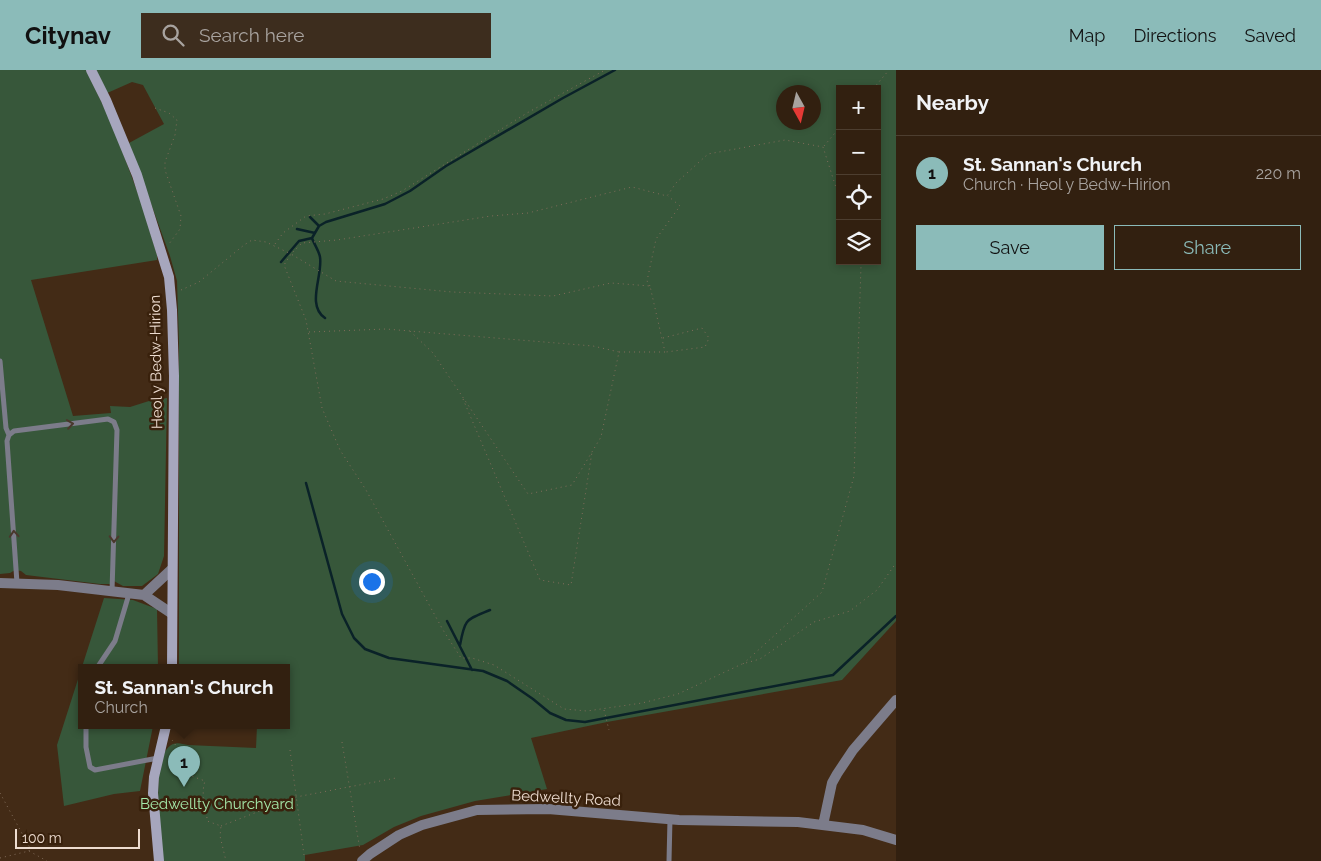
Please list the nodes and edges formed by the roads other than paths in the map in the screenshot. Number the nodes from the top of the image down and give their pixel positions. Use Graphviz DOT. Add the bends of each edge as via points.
graph roads {
  1 [pos="91,70"];
  2 [pos="0,361"];
  3 [pos="9,435"];
  4 [pos="172,569"];
  5 [pos="17,583"];
  6 [pos="0,584"];
  7 [pos="112,591"];
  8 [pos="129,593"];
  9 [pos="144,595"];
  10 [pos="171,613"];
  11 [pos="100,664"];
  12 [pos="172,664"];
  13 [pos="896,700"];
  14 [pos="86,729"];
  15 [pos="165,730"];
  16 [pos="158,758"];
  17 [pos="670,820"];
  18 [pos="823,825"];
  19 [pos="896,840"];
  20 [pos="159,861"];
  21 [pos="362,861"];
  22 [pos="669,861"];
  1 -- 4 [label="street, Heol y Bedw-Hirion" via="137,175 169,277 174,376"];
  2 -- 3 [label="lane"];
  5 -- 3 [label="lane, one-way"];
  3 -- 7 [label="lane, one-way" via="14,431 108,419 114,422"];
  4 -- 9 [label="street"];
  4 -- 10 [label="street, Heol y Bedw-Hirion"];
  5 -- 6 [label="street"];
  5 -- 7 [label="street"];
  7 -- 8 [label="street"];
  8 -- 9 [label="street"];
  8 -- 11 [label="lane" via="116,640"];
  9 -- 10 [label="street"];
  10 -- 12 [label="street, Heol y Bedw-Hirion"];
  13 -- 18 [label="street" via="837,774"];
  14 -- 16 [label="lane" via="90,767 95,770"];
  15 -- 16 [label="street"];
  16 -- 20 [label="street" via="153,793"];
  17 -- 18 [label="street, Bedwellty Road"];
  17 -- 21 [label="street, Bedwellty Road" via="548,809 477,810 422,825 399,835"];
  17 -- 22 [label="lane"];
  18 -- 19 [label="street, Bedwellty Road" via="863,830"];
}
